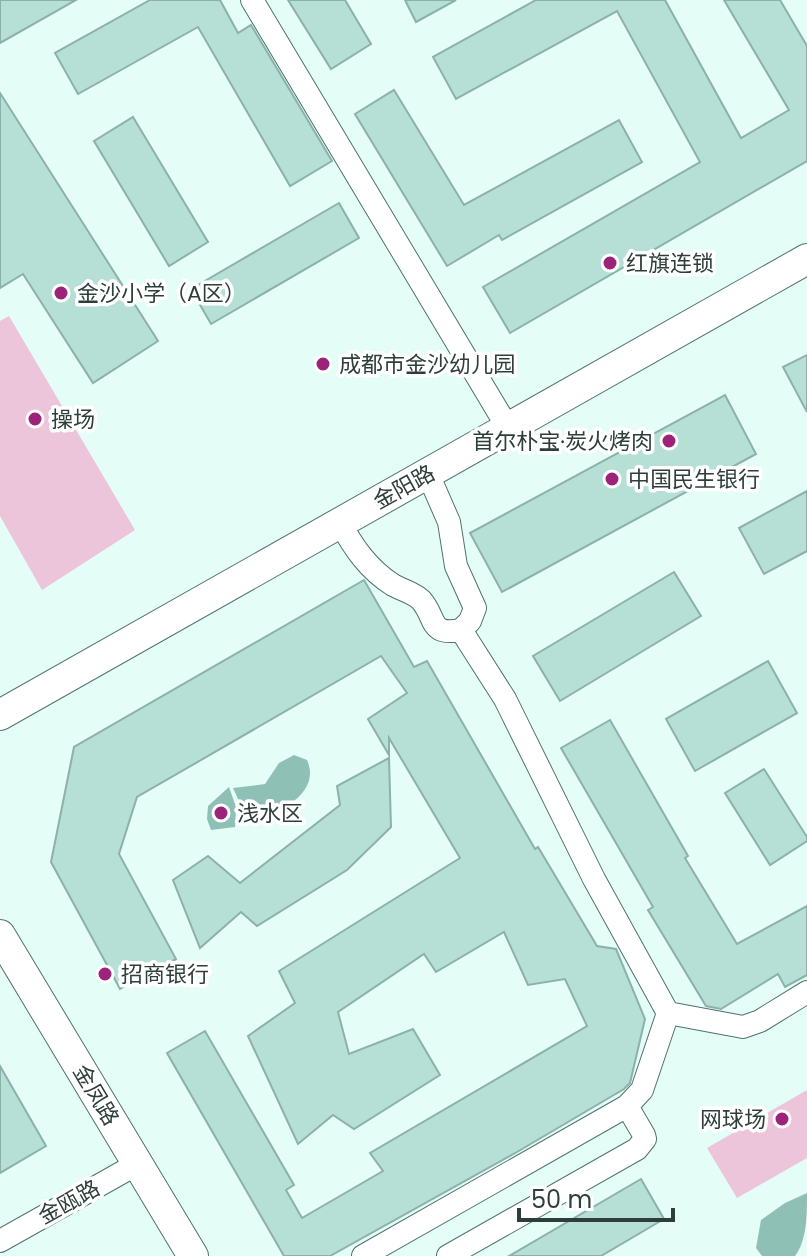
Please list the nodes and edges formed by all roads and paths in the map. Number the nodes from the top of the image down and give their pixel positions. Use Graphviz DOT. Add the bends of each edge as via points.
graph roads {
  1 [pos="252,0"];
  2 [pos="807,259"];
  3 [pos="508,428"];
  4 [pos="428,474"];
  5 [pos="340,523"];
  6 [pos="461,630"];
  7 [pos="0,715"];
  8 [pos="0,935"];
  9 [pos="807,992"];
  10 [pos="668,1013"];
  11 [pos="627,1106"];
  12 [pos="137,1164"];
  13 [pos="0,1241"];
  14 [pos="193,1256"];
  15 [pos="363,1256"];
  16 [pos="448,1256"];
  1 -- 3 [label="street"];
  2 -- 3 [label="street, 金阳路"];
  3 -- 4 [label="street, 金阳路"];
  4 -- 5 [label="street, 金阳路"];
  4 -- 6 [label="street" via="449,522 456,566 475,608"];
  5 -- 6 [label="street" via="364,562 421,600 437,628"];
  5 -- 7 [label="street, 金阳路"];
  6 -- 10 [label="street" via="505,699"];
  8 -- 12 [label="street, 金凤路"];
  9 -- 10 [label="street" via="743,1027"];
  10 -- 11 [label="street" via="642,1090"];
  11 -- 15 [label="street"];
  11 -- 16 [label="street" via="645,1139 637,1149"];
  12 -- 13 [label="street, 金瓯路"];
  12 -- 14 [label="street, 金凤路"];
}
